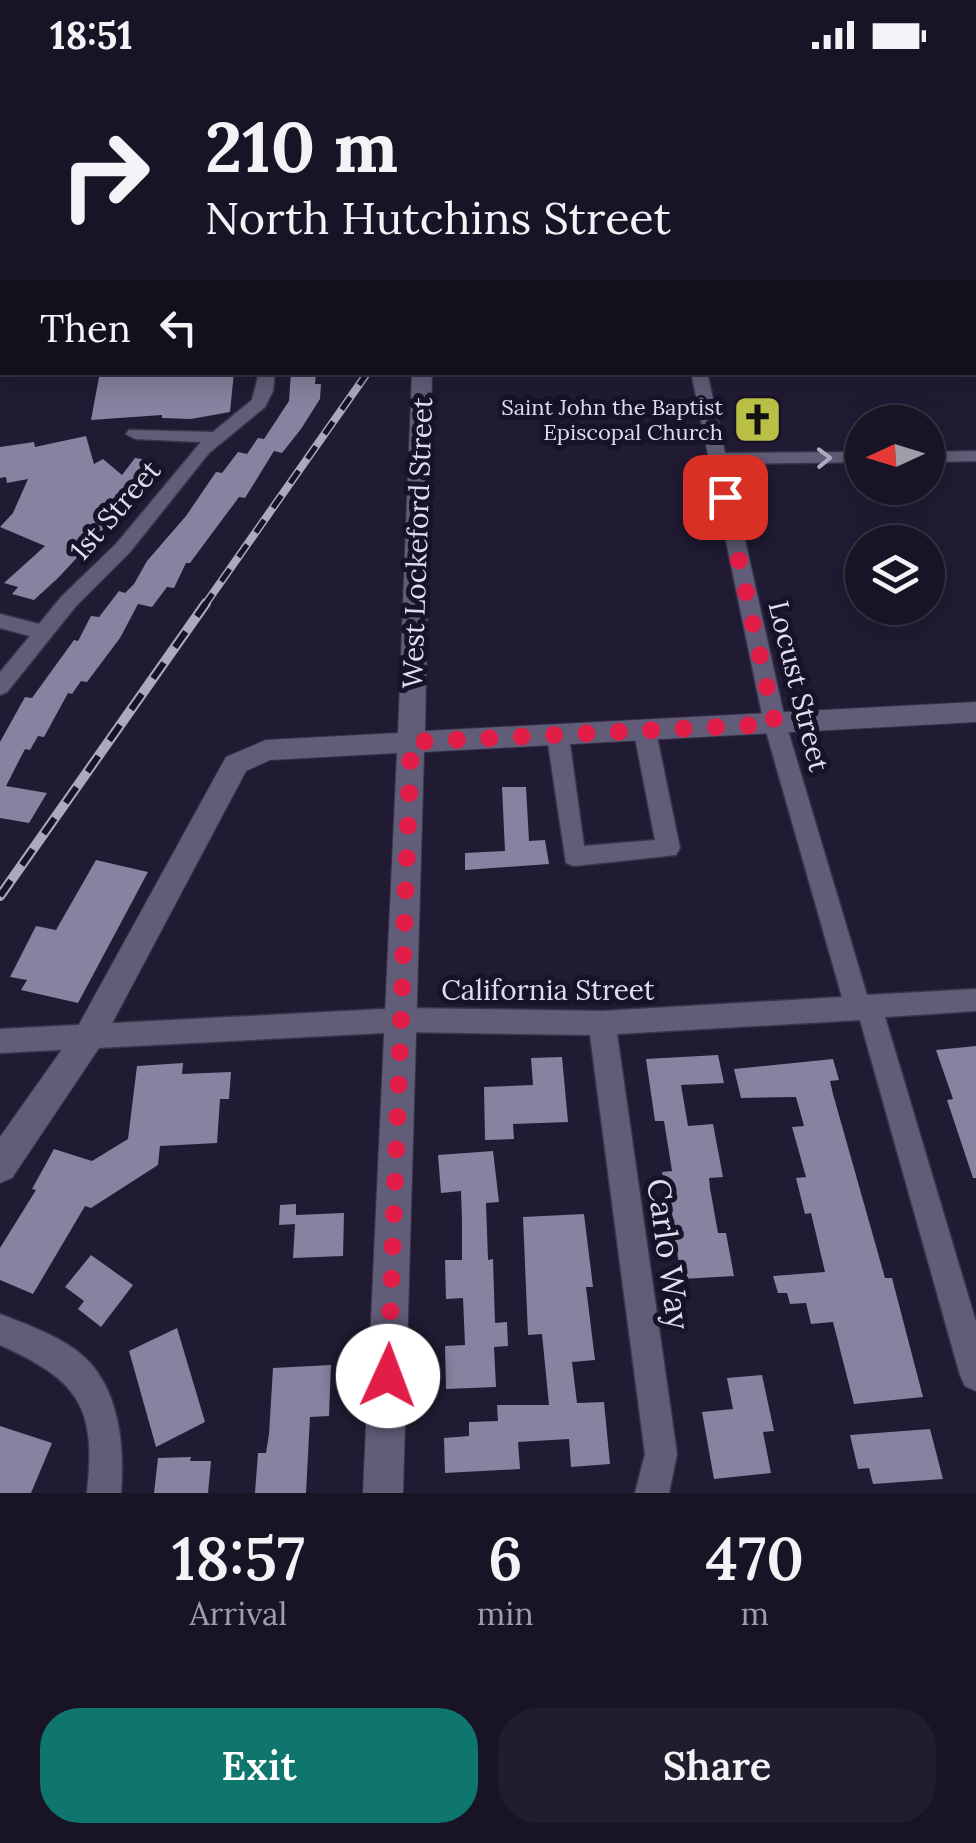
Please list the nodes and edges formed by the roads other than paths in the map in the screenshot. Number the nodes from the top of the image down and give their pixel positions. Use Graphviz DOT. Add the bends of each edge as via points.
graph roads {
  1 [pos="267,375"];
  2 [pos="422,375"];
  3 [pos="700,375"];
  4 [pos="135,434"];
  5 [pos="215,437"];
  6 [pos="976,456"];
  7 [pos="845,457"];
  8 [pos="945,457"];
  9 [pos="716,459"];
  10 [pos="0,621"];
  11 [pos="43,632"];
  12 [pos="0,687"];
  13 [pos="976,712"];
  14 [pos="775,724"];
  15 [pos="646,732"];
  16 [pos="558,736"];
  17 [pos="411,742"];
  18 [pos="976,1000"];
  19 [pos="864,1009"];
  20 [pos="402,1020"];
  21 [pos="602,1023"];
  22 [pos="88,1038"];
  23 [pos="0,1041"];
  24 [pos="0,1166"];
  25 [pos="0,1329"];
  26 [pos="976,1374"];
  27 [pos="104,1493"];
  28 [pos="383,1493"];
  29 [pos="652,1493"];
  1 -- 5 [label="street, 1st Street" via="266,391 250,414"];
  2 -- 17 [label="street, West Lockeford Street"];
  3 -- 9 [label="street, Locust Street"];
  4 -- 5 [label="street"];
  5 -- 11 [label="street, 1st Street"];
  6 -- 8 [label="street"];
  9 -- 7 [label="street, one-way"];
  9 -- 14 [label="street, Locust Street"];
  10 -- 11 [label="street"];
  11 -- 12 [label="street, 1st Street"];
  13 -- 14 [label="street"];
  14 -- 15 [label="street"];
  14 -- 19 [label="street, Locust Street"];
  15 -- 16 [label="street"];
  15 -- 16 [label="street" via="668,848 574,856"];
  16 -- 17 [label="street"];
  17 -- 20 [label="street, West Lockeford Street"];
  17 -- 22 [label="street" via="266,750 236,764"];
  18 -- 19 [label="street, California Street"];
  19 -- 21 [label="street, California Street"];
  19 -- 26 [label="street, Locust Street"];
  20 -- 21 [label="street, California Street"];
  20 -- 22 [label="street, California Street"];
  20 -- 28 [label="street, West Lockeford Street"];
  21 -- 29 [label="street, Carlo Way" via="661,1454"];
  22 -- 23 [label="street, California Street"];
  22 -- 24 [label="street"];
  25 -- 27 [label="street" via="68,1363 80,1378 105,1434"];
}
